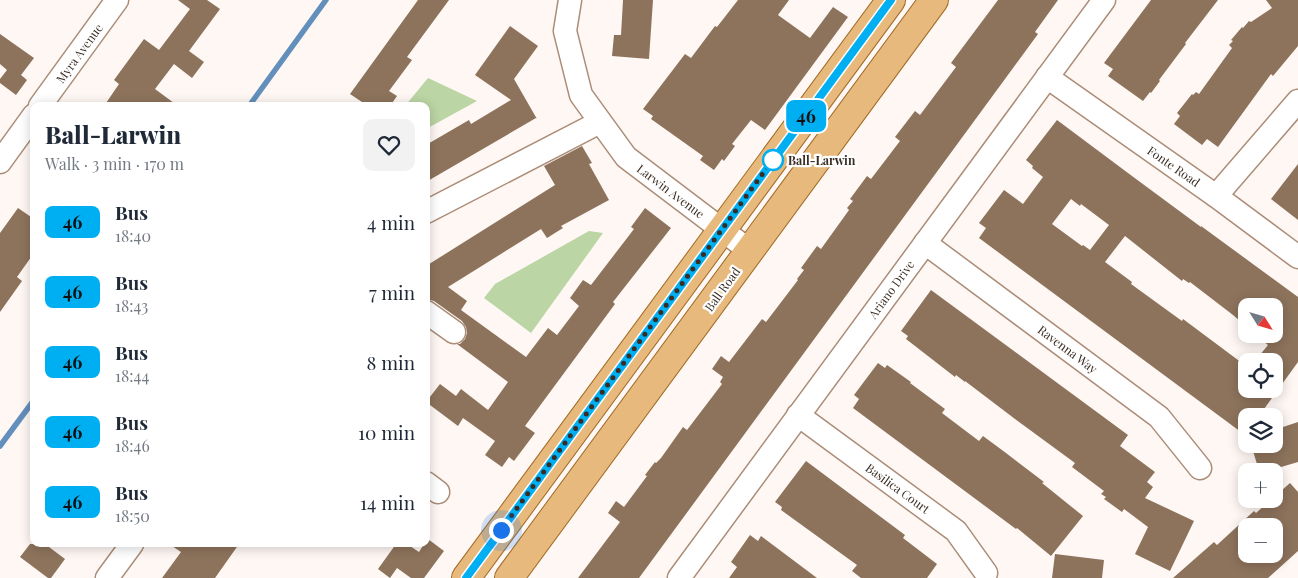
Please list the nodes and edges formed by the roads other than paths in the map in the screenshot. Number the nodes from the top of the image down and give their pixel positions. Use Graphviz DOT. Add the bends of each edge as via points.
graph roads {
  1 [pos="117,0"];
  2 [pos="570,0"];
  3 [pos="891,0"];
  4 [pos="934,0"];
  5 [pos="1104,0"];
  6 [pos="1047,77"];
  7 [pos="1298,101"];
  8 [pos="43,102"];
  9 [pos="30,119"];
  10 [pos="600,122"];
  11 [pos="7,137"];
  12 [pos="0,162"];
  13 [pos="1216,196"];
  14 [pos="430,210"];
  15 [pos="722,230"];
  16 [pos="925,243"];
  17 [pos="750,251"];
  18 [pos="1298,257"];
  19 [pos="430,315"];
  20 [pos="454,332"];
  21 [pos="798,415"];
  22 [pos="1200,468"];
  23 [pos="130,547"];
  24 [pos="986,573"];
  25 [pos="107,578"];
  26 [pos="466,578"];
  27 [pos="509,578"];
  28 [pos="679,578"];
  1 -- 8 [label="street, Myra Avenue"];
  2 -- 10 [label="street, Larwin Avenue" via="565,31 581,95"];
  3 -- 15 [label="main road"];
  4 -- 17 [label="main road, Ball Road"];
  5 -- 6 [label="street, Ariano Drive"];
  6 -- 13 [label="street, Fonte Road"];
  6 -- 16 [label="street, Ariano Drive"];
  7 -- 13 [label="street"];
  9 -- 11 [label="street"];
  10 -- 14 [label="street"];
  10 -- 15 [label="street, Larwin Avenue" via="626,157"];
  11 -- 12 [label="street"];
  13 -- 18 [label="street, Fonte Road"];
  15 -- 17 [label="street, Larwin Avenue"];
  15 -- 26 [label="main road"];
  16 -- 21 [label="street, Ariano Drive"];
  16 -- 22 [label="street, Ravenna Way" via="1159,417"];
  17 -- 27 [label="main road, Ball Road"];
  19 -- 20 [label="street"];
  21 -- 24 [label="street, Basilica Court" via="956,531"];
  21 -- 28 [label="street, Ariano Drive"];
  23 -- 25 [label="street"];
}
